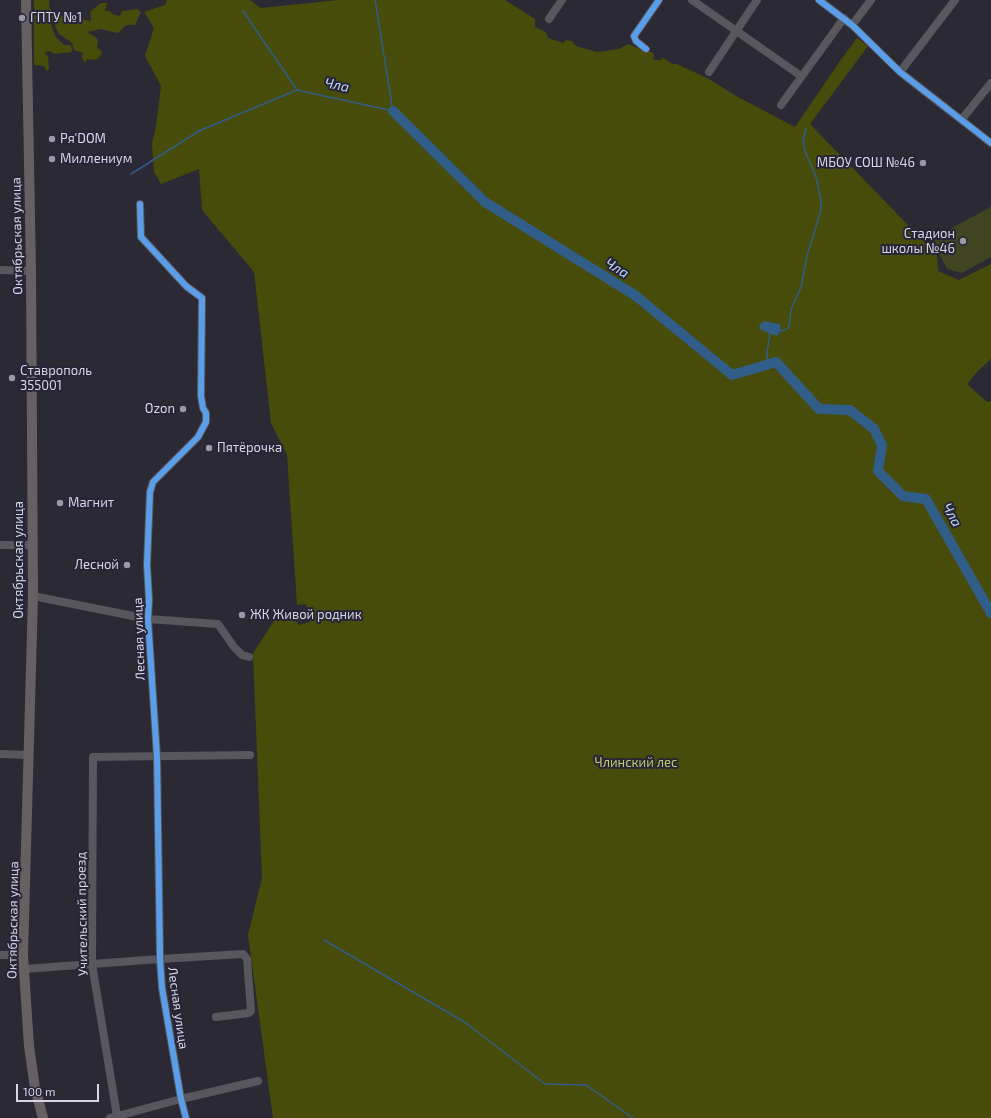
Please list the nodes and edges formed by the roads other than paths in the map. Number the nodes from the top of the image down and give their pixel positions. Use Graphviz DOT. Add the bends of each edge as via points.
graph roads {
  1 [pos="26,0"];
  2 [pos="562,0"];
  3 [pos="659,0"];
  4 [pos="692,0"];
  5 [pos="757,0"];
  6 [pos="819,0"];
  7 [pos="871,0"];
  8 [pos="955,0"];
  9 [pos="844,18"];
  10 [pos="549,19"];
  11 [pos="852,25"];
  12 [pos="736,30"];
  13 [pos="646,50"];
  14 [pos="709,72"];
  15 [pos="900,72"];
  16 [pos="801,76"];
  17 [pos="991,83"];
  18 [pos="781,105"];
  19 [pos="962,119"];
  20 [pos="991,143"];
  21 [pos="140,204"];
  22 [pos="0,270"];
  23 [pos="31,271"];
  24 [pos="0,545"];
  25 [pos="32,545"];
  26 [pos="33,596"];
  27 [pos="148,619"];
  28 [pos="249,657"];
  29 [pos="0,754"];
  30 [pos="29,755"];
  31 [pos="250,755"];
  32 [pos="157,757"];
  33 [pos="0,955"];
  34 [pos="23,955"];
  35 [pos="160,959"];
  36 [pos="92,964"];
  37 [pos="24,969"];
  38 [pos="216,1016"];
  39 [pos="258,1081"];
  40 [pos="180,1099"];
  41 [pos="114,1117"];
  42 [pos="43,1118"];
  43 [pos="186,1118"];
  1 -- 23 [label="main road, Октябрьская улица"];
  2 -- 10 [label="street"];
  3 -- 13 [label="street" via="634,36"];
  4 -- 12 [label="street"];
  5 -- 12 [label="street"];
  6 -- 9 [label="street"];
  7 -- 11 [label="street"];
  8 -- 15 [label="street"];
  9 -- 11 [label="street"];
  9 -- 16 [label="street"];
  11 -- 15 [label="street"];
  12 -- 14 [label="street"];
  12 -- 16 [label="street"];
  15 -- 19 [label="street"];
  16 -- 18 [label="street"];
  17 -- 19 [label="street"];
  19 -- 20 [label="street"];
  21 -- 27 [label="street, Лесная улица" via="141,237 186,286 202,298 202,396 206,413 206,422 198,437 159,475 153,482 150,492 146,565"];
  22 -- 23 [label="street"];
  23 -- 25 [label="main road, Октябрьская улица"];
  24 -- 25 [label="street"];
  25 -- 26 [label="main road, Октябрьская улица"];
  26 -- 27 [label="street"];
  26 -- 30 [label="main road, Октябрьская улица"];
  27 -- 28 [label="street" via="218,624 234,647 242,655"];
  27 -- 32 [label="street, Лесная улица"];
  29 -- 30 [label="street"];
  30 -- 34 [label="main road, Октябрьская улица"];
  31 -- 32 [label="street"];
  32 -- 35 [label="street, Лесная улица"];
  32 -- 36 [label="street, Учительский проезд" via="93,757"];
  33 -- 34 [label="street"];
  34 -- 37 [label="main road, Октябрьская улица"];
  35 -- 36 [label="street"];
  35 -- 38 [label="street" via="243,954 247,959 250,1011"];
  35 -- 40 [label="street, Лесная улица" via="162,988"];
  36 -- 37 [label="street"];
  36 -- 41 [label="street, Учительский проезд"];
  37 -- 42 [label="main road, Октябрьская улица" via="29,1046 35,1088"];
  39 -- 40 [label="street"];
  40 -- 41 [label="street"];
  40 -- 43 [label="street, Лесная улица"];
}
